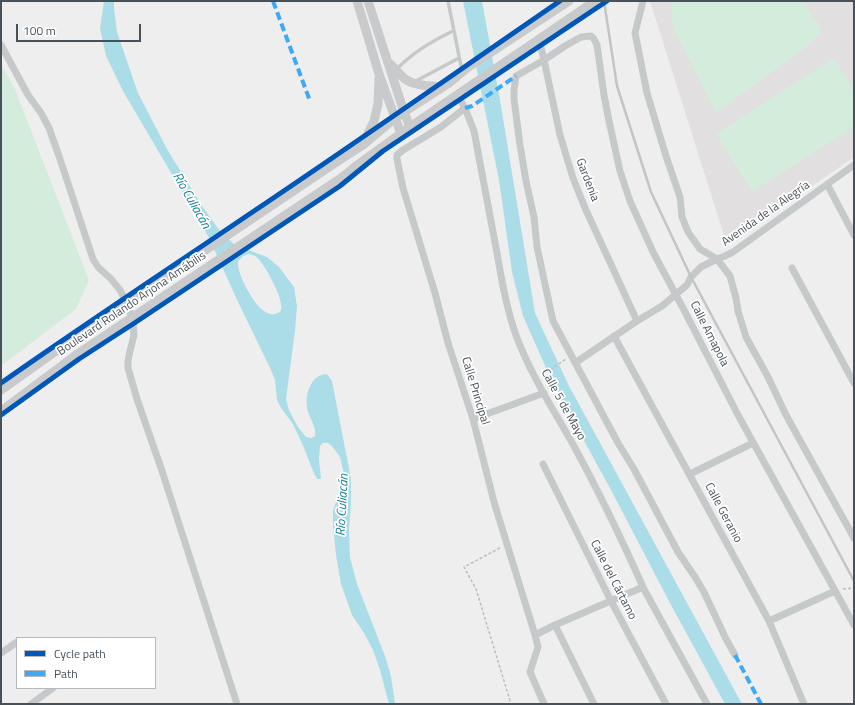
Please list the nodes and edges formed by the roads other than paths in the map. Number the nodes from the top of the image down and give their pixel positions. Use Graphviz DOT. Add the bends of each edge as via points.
graph roads {
  1 [pos="357,1"];
  2 [pos="368,1"];
  3 [pos="448,1"];
  4 [pos="568,1"];
  5 [pos="595,1"];
  6 [pos="643,1"];
  7 [pos="454,31"];
  8 [pos="539,39"];
  9 [pos="1,45"];
  10 [pos="385,53"];
  11 [pos="374,57"];
  12 [pos="459,58"];
  13 [pos="544,60"];
  14 [pos="388,62"];
  15 [pos="396,70"];
  16 [pos="465,70"];
  17 [pos="379,74"];
  18 [pos="412,83"];
  19 [pos="442,87"];
  20 [pos="457,95"];
  21 [pos="465,108"];
  22 [pos="404,112"];
  23 [pos="396,118"];
  24 [pos="410,127"];
  25 [pos="401,134"];
  26 [pos="363,145"];
  27 [pos="854,165"];
  28 [pos="827,184"];
  29 [pos="854,235"];
  30 [pos="717,259"];
  31 [pos="792,268"];
  32 [pos="676,295"];
  33 [pos="638,321"];
  34 [pos="614,336"];
  35 [pos="575,363"];
  36 [pos="854,384"];
  37 [pos="1,390"];
  38 [pos="544,393"];
  39 [pos="1,410"];
  40 [pos="473,420"];
  41 [pos="753,443"];
  42 [pos="543,464"];
  43 [pos="690,474"];
  44 [pos="854,538"];
  45 [pos="643,587"];
  46 [pos="835,591"];
  47 [pos="611,601"];
  48 [pos="769,621"];
  49 [pos="555,625"];
  50 [pos="854,625"];
  51 [pos="535,635"];
  52 [pos="16,643"];
  53 [pos="1,653"];
  54 [pos="735,655"];
  55 [pos="52,689"];
  56 [pos="31,704"];
  57 [pos="237,704"];
  58 [pos="544,704"];
  59 [pos="594,704"];
  60 [pos="666,704"];
  61 [pos="707,704"];
  62 [pos="804,704"];
  1 -- 11 [label="main road"];
  2 -- 10 [label="main road"];
  3 -- 7 [label="lane"];
  4 -- 16 [label="main road, Boulevard Rolando Arjona Amábilis"];
  5 -- 8 [label="main road, Boulevard Rolando Arjona Amábilis"];
  6 -- 30 [label="street" via="635,32 647,93 680,197 682,217 688,232 700,249"];
  7 -- 12 [label="lane"];
  7 -- 15 [label="lane" via="435,39"];
  8 -- 13 [label="street, Gardenia"];
  8 -- 20 [label="main road, Boulevard Rolando Arjona Amábilis"];
  9 -- 57 [label="street" via="49,128 92,259 120,290 131,315 134,335 128,368"];
  10 -- 11 [label="main road"];
  10 -- 14 [label="main road"];
  11 -- 17 [label="main road"];
  12 -- 16 [label="lane"];
  12 -- 18 [label="lane"];
  13 -- 32 [label="street, Calle Amapola" via="581,37 591,36 594,39 620,171 653,252"];
  13 -- 33 [label="street, Gardenia" via="572,178"];
  13 -- 35 [label="street" via="516,76 516,114 537,247 550,310"];
  14 -- 15 [label="main road"];
  14 -- 22 [label="main road"];
  15 -- 18 [label="main road"];
  16 -- 19 [label="main road, Boulevard Rolando Arjona Amábilis"];
  17 -- 23 [label="main road"];
  17 -- 26 [label="main road" via="378,104 374,121"];
  18 -- 19 [label="main road"];
  19 -- 22 [label="main road, Boulevard Rolando Arjona Amábilis"];
  20 -- 21 [label="street, Calle 5 de Mayo"];
  20 -- 24 [label="main road, Boulevard Rolando Arjona Amábilis"];
  21 -- 38 [label="street, Calle 5 de Mayo" via="474,131 509,313 525,357"];
  21 -- 40 [label="street, Calle Principal" via="441,127 409,146 397,155 397,159 448,343"];
  22 -- 23 [label="main road, Boulevard Rolando Arjona Amábilis"];
  22 -- 24 [label="main road"];
  23 -- 25 [label="main road"];
  23 -- 26 [label="main road, Boulevard Rolando Arjona Amábilis"];
  24 -- 25 [label="main road, Boulevard Rolando Arjona Amábilis"];
  25 -- 39 [label="main road, Boulevard Rolando Arjona Amábilis, bridge" via="344,176 76,355"];
  26 -- 37 [label="main road, Boulevard Rolando Arjona Amábilis, bridge"];
  27 -- 28 [label="street, Avenida de la Alegría"];
  28 -- 29 [label="street"];
  28 -- 30 [label="street, Avenida de la Alegría" via="733,252"];
  30 -- 32 [label="street, Avenida de la Alegría" via="691,277 687,285"];
  30 -- 44 [label="street" via="730,276 746,337"];
  31 -- 36 [label="street"];
  32 -- 33 [label="street, Avenida de la Alegría"];
  32 -- 41 [label="street, Calle Amapola"];
  33 -- 34 [label="street, Avenida de la Alegría"];
  34 -- 35 [label="street, Avenida de la Alegría"];
  34 -- 43 [label="street, Calle Geranio"];
  35 -- 54 [label="street" via="678,552 704,592"];
  38 -- 40 [label="street"];
  38 -- 45 [label="street, Calle 5 de Mayo" via="596,488"];
  40 -- 51 [label="street, Calle Principal" via="494,502"];
  41 -- 43 [label="street"];
  41 -- 46 [label="street, Calle Amapola"];
  42 -- 47 [label="street, Calle del Cártamo"];
  43 -- 48 [label="street, Calle Geranio"];
  45 -- 47 [label="street"];
  45 -- 61 [label="street, Calle 5 de Mayo"];
  46 -- 48 [label="street"];
  46 -- 50 [label="street, Calle Amapola"];
  47 -- 49 [label="street"];
  47 -- 60 [label="street, Calle del Cártamo"];
  48 -- 62 [label="street, Calle Geranio"];
  49 -- 51 [label="street"];
  49 -- 59 [label="street"];
  51 -- 58 [label="street, Calle Principal" via="538,647 530,672"];
  52 -- 53 [label="street"];
  55 -- 56 [label="street"];
}
